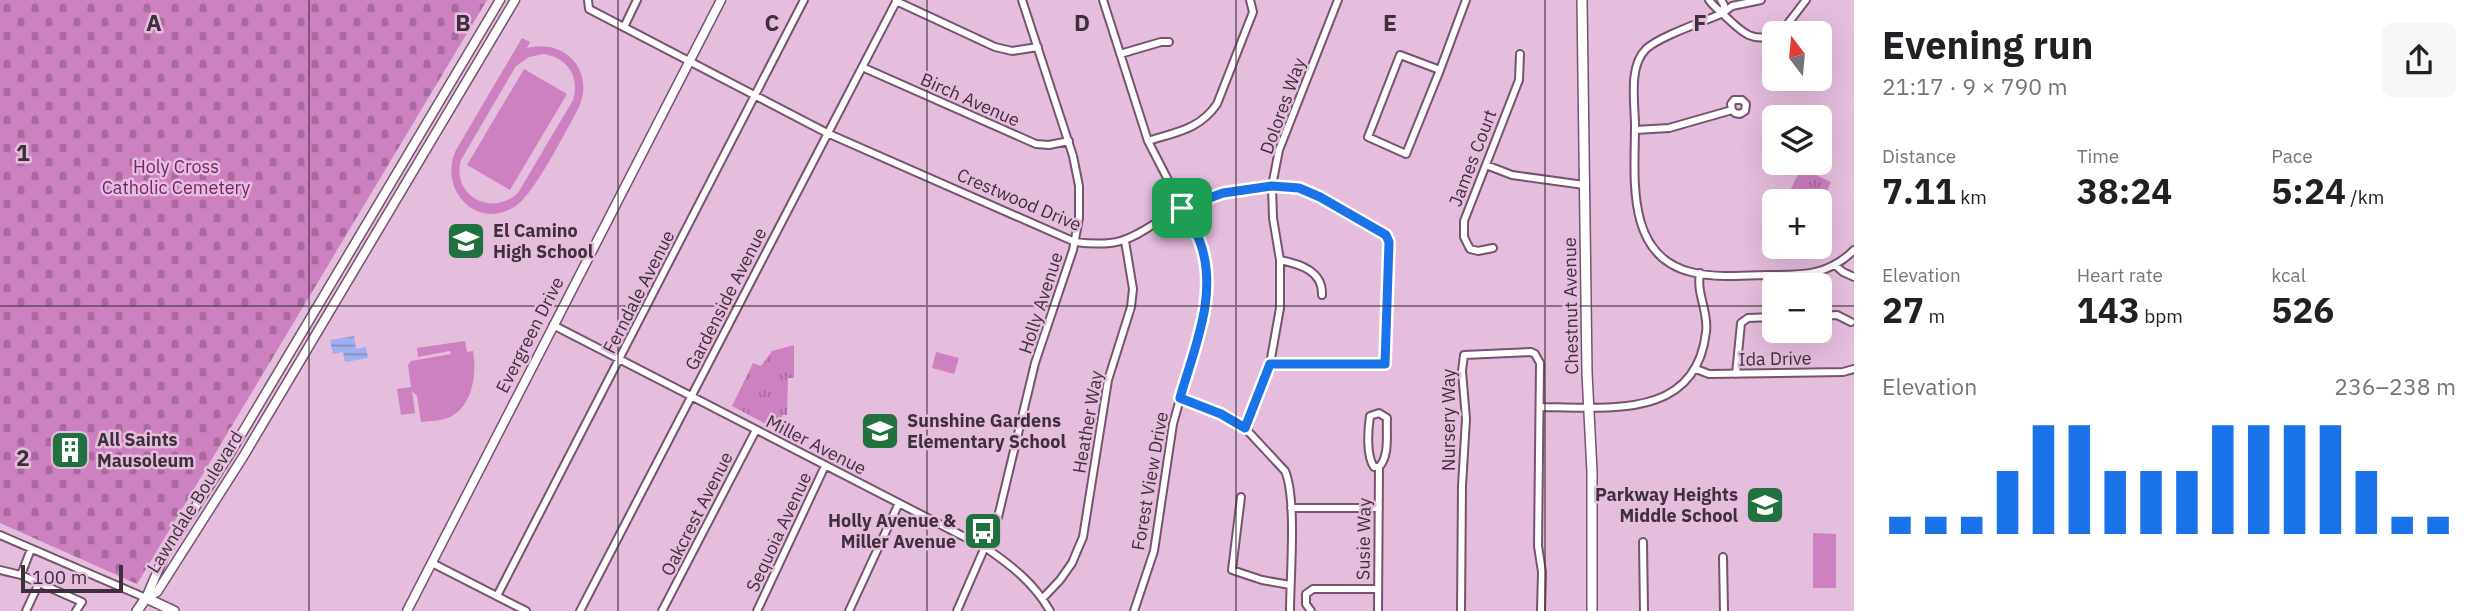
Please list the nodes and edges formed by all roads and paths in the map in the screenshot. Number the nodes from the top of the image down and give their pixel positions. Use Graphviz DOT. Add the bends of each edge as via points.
graph roads {
  1 [pos="500,0"];
  2 [pos="515,0"];
  3 [pos="588,0"];
  4 [pos="637,0"];
  5 [pos="721,0"];
  6 [pos="804,0"];
  7 [pos="1023,0"];
  8 [pos="1103,0"];
  9 [pos="1250,0"];
  10 [pos="1338,0"];
  11 [pos="1466,0"];
  12 [pos="1582,0"];
  13 [pos="1709,0"];
  14 [pos="1721,0"];
  15 [pos="1760,0"];
  16 [pos="1806,0"];
  17 [pos="897,1"];
  18 [pos="1723,13"];
  19 [pos="1790,21"];
  20 [pos="624,27"];
  21 [pos="1762,37"];
  22 [pos="1169,42"];
  23 [pos="1038,47"];
  24 [pos="1120,54"];
  25 [pos="1520,54"];
  26 [pos="689,61"];
  27 [pos="862,67"];
  28 [pos="1440,70"];
  29 [pos="755,95"];
  30 [pos="1732,110"];
  31 [pos="1635,130"];
  32 [pos="827,132"];
  33 [pos="1069,141"];
  34 [pos="1148,141"];
  35 [pos="1486,164"];
  36 [pos="1584,185"];
  37 [pos="1272,186"];
  38 [pos="1182,208"];
  39 [pos="1075,242"];
  40 [pos="1125,242"];
  41 [pos="1493,248"];
  42 [pos="1854,250"];
  43 [pos="1280,260"];
  44 [pos="1835,265"];
  45 [pos="1700,274"];
  46 [pos="1854,277"];
  47 [pos="1322,295"];
  48 [pos="1832,315"];
  49 [pos="1762,317"];
  50 [pos="1851,323"];
  51 [pos="553,326"];
  52 [pos="620,359"];
  53 [pos="1270,364"];
  54 [pos="1696,369"];
  55 [pos="1854,369"];
  56 [pos="1736,373"];
  57 [pos="692,396"];
  58 [pos="1180,398"];
  59 [pos="1541,407"];
  60 [pos="1589,407"];
  61 [pos="1245,428"];
  62 [pos="756,430"];
  63 [pos="825,466"];
  64 [pos="1379,467"];
  65 [pos="1241,497"];
  66 [pos="899,503"];
  67 [pos="1291,508"];
  68 [pos="1379,508"];
  69 [pos="0,535"];
  70 [pos="1643,541"];
  71 [pos="986,548"];
  72 [pos="31,549"];
  73 [pos="1723,557"];
  74 [pos="432,563"];
  75 [pos="0,570"];
  76 [pos="21,575"];
  77 [pos="39,583"];
  78 [pos="1290,585"];
  79 [pos="1378,589"];
  80 [pos="497,596"];
  81 [pos="146,598"];
  82 [pos="1043,598"];
  83 [pos="26,611"];
  84 [pos="76,611"];
  85 [pos="137,611"];
  86 [pos="174,611"];
  87 [pos="407,611"];
  88 [pos="526,611"];
  89 [pos="580,611"];
  90 [pos="662,611"];
  91 [pos="757,611"];
  92 [pos="849,611"];
  93 [pos="957,611"];
  94 [pos="1050,611"];
  95 [pos="1134,611"];
  96 [pos="1290,611"];
  97 [pos="1311,611"];
  98 [pos="1378,611"];
  99 [pos="1461,611"];
  100 [pos="1541,611"];
  101 [pos="1592,611"];
  102 [pos="1644,611"];
  103 [pos="1724,611"];
  1 -- 81 [label="street, Lawndale Boulevard" via="170,546"];
  2 -- 81 [label="street, Lawndale Boulevard" via="243,457 157,592"];
  3 -- 20 [label="street, Crestwood Drive" via="589,9"];
  4 -- 20 [label="street"];
  5 -- 26 [label="street, Evergreen Drive"];
  6 -- 29 [label="street, Ferndale Avenue"];
  7 -- 23 [label="street, Holly Avenue"];
  8 -- 24 [label="street, Forest View Drive"];
  9 -- 34 [label="street" via="1253,12 1208,117 1198,125"];
  10 -- 37 [label="street, Dolores Way" via="1279,150"];
  11 -- 28 [label="street"];
  12 -- 36 [label="main road, Chestnut Avenue"];
  13 -- 18 [label="street"];
  14 -- 18 [label="street"];
  15 -- 18 [label="street" via="1732,6"];
  16 -- 19 [label="street"];
  17 -- 23 [label="street" via="995,47 1012,51"];
  17 -- 27 [label="street, Gardenside Avenue"];
  18 -- 21 [label="street" via="1740,32"];
  18 -- 31 [label="street" via="1659,41 1641,55 1635,72"];
  20 -- 26 [label="street, Crestwood Drive"];
  22 -- 24 [label="street"];
  23 -- 33 [label="street, Holly Avenue"];
  24 -- 34 [label="street, Forest View Drive"];
  25 -- 35 [label="street, James Court" via="1519,80"];
  26 -- 29 [label="street, Crestwood Drive"];
  26 -- 51 [label="street, Evergreen Drive"];
  27 -- 32 [label="street, Gardenside Avenue"];
  27 -- 33 [label="street, Birch Avenue" via="1036,144"];
  28 -- 28 [label="street" via="1406,154 1368,137 1399,55"];
  29 -- 32 [label="street, Crestwood Drive"];
  29 -- 52 [label="street, Ferndale Avenue"];
  30 -- 31 [label="street" via="1668,128"];
  31 -- 45 [label="street" via="1635,197 1643,230 1665,258"];
  32 -- 39 [label="street, Crestwood Drive"];
  32 -- 57 [label="street, Gardenside Avenue"];
  33 -- 39 [label="street, Holly Avenue" via="1079,186"];
  34 -- 38 [label="street, Forest View Drive"];
  35 -- 36 [label="street" via="1512,175"];
  35 -- 41 [label="street, James Court" via="1463,233 1470,249"];
  36 -- 60 [label="main road, Chestnut Avenue"];
  37 -- 38 [label="street, Crestwood Drive" via="1223,193"];
  37 -- 43 [label="street, Dolores Way"];
  37 -- 53 [label="street, Crestwood Drive" via="1299,188 1320,197 1381,231 1389,242 1385,364"];
  38 -- 40 [label="street, Crestwood Drive"];
  38 -- 58 [label="street, Forest View Drive" via="1200,242 1207,272 1207,303"];
  39 -- 40 [label="street, Crestwood Drive"];
  39 -- 71 [label="street, Holly Avenue" via="1038,353 998,517"];
  40 -- 82 [label="street, Heather Way" via="1132,307 1108,380 1083,537 1066,571"];
  42 -- 44 [label="street"];
  43 -- 47 [label="street" via="1299,264 1317,276"];
  43 -- 53 [label="street, Dolores Way" via="1280,308"];
  44 -- 45 [label="street" via="1809,275"];
  44 -- 46 [label="street"];
  45 -- 54 [label="street" via="1699,296 1707,327"];
  48 -- 50 [label="street"];
  49 -- 56 [label="street" via="1741,323"];
  51 -- 52 [label="street, Miller Avenue"];
  51 -- 74 [label="street, Evergreen Drive"];
  52 -- 57 [label="street, Miller Avenue"];
  52 -- 80 [label="street, Ferndale Avenue"];
  53 -- 61 [label="street, Dolores Way"];
  54 -- 56 [label="street, Ida Drive" via="1709,374"];
  54 -- 60 [label="street" via="1681,387 1661,398 1635,406"];
  55 -- 56 [label="street, Ida Drive"];
  57 -- 62 [label="street, Miller Avenue"];
  57 -- 89 [label="street, Gardenside Avenue"];
  58 -- 61 [label="street"];
  58 -- 95 [label="street, Forest View Drive" via="1154,551"];
  59 -- 60 [label="street"];
  59 -- 99 [label="street, Nursery Way" via="1540,363 1535,354 1464,355"];
  59 -- 100 [label="street, Nursery Way"];
  60 -- 101 [label="main road, Chestnut Avenue"];
  61 -- 67 [label="street" via="1282,465"];
  62 -- 63 [label="street, Miller Avenue"];
  62 -- 90 [label="street, Oakcrest Avenue"];
  63 -- 66 [label="street, Miller Avenue"];
  63 -- 91 [label="street, Sequoia Avenue"];
  64 -- 64 [label="street, Susie Way" via="1370,461 1369,425 1370,415 1379,412 1387,418 1384,462"];
  64 -- 68 [label="street, Susie Way"];
  65 -- 78 [label="street" via="1232,570"];
  66 -- 71 [label="street, Miller Avenue"];
  66 -- 92 [label="street"];
  67 -- 68 [label="street"];
  67 -- 78 [label="street"];
  68 -- 79 [label="street, Susie Way"];
  69 -- 72 [label="street"];
  70 -- 102 [label="street"];
  71 -- 82 [label="street, Miller Avenue" via="1023,574"];
  71 -- 93 [label="street, Holly Avenue"];
  72 -- 76 [label="street"];
  72 -- 81 [label="street"];
  73 -- 103 [label="street"];
  74 -- 80 [label="street"];
  74 -- 87 [label="street, Evergreen Drive"];
  75 -- 76 [label="street"];
  76 -- 77 [label="street"];
  77 -- 83 [label="street"];
  77 -- 84 [label="street" via="82,602"];
  78 -- 96 [label="street"];
  79 -- 97 [label="street" via="1313,589 1306,594"];
  79 -- 98 [label="street, Susie Way"];
  80 -- 88 [label="street"];
  81 -- 85 [label="main road"];
  81 -- 86 [label="main road"];
  82 -- 94 [label="street, Miller Avenue"];
}
